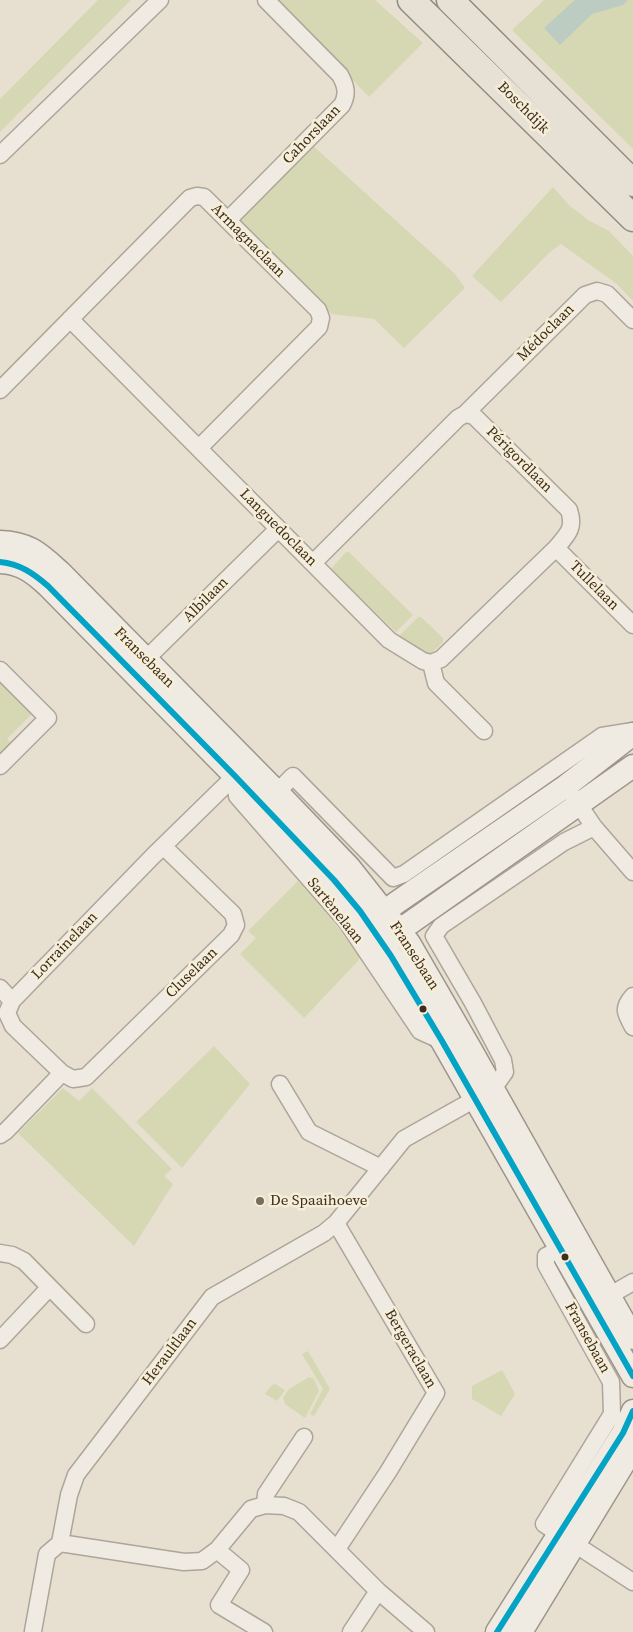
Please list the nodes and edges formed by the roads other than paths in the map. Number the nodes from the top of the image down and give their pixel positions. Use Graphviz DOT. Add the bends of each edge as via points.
graph roads {
  1 [pos="160,0"];
  2 [pos="266,0"];
  3 [pos="411,0"];
  4 [pos="450,0"];
  5 [pos="0,155"];
  6 [pos="633,183"];
  7 [pos="633,218"];
  8 [pos="228,220"];
  9 [pos="70,319"];
  10 [pos="633,320"];
  11 [pos="0,390"];
  12 [pos="466,414"];
  13 [pos="199,448"];
  14 [pos="278,528"];
  15 [pos="0,542"];
  16 [pos="556,548"];
  17 [pos="0,562"];
  18 [pos="313,563"];
  19 [pos="633,625"];
  20 [pos="431,663"];
  21 [pos="140,665"];
  22 [pos="0,670"];
  23 [pos="484,730"];
  24 [pos="633,733"];
  25 [pos="0,766"];
  26 [pos="633,766"];
  27 [pos="242,769"];
  28 [pos="566,786"];
  29 [pos="278,792"];
  30 [pos="579,805"];
  31 [pos="594,827"];
  32 [pos="163,846"];
  33 [pos="633,872"];
  34 [pos="379,922"];
  35 [pos="398,930"];
  36 [pos="0,988"];
  37 [pos="633,996"];
  38 [pos="12,1001"];
  39 [pos="633,1027"];
  40 [pos="442,1041"];
  41 [pos="62,1073"];
  42 [pos="280,1084"];
  43 [pos="484,1094"];
  44 [pos="0,1135"];
  45 [pos="381,1168"];
  46 [pos="336,1223"];
  47 [pos="561,1248"];
  48 [pos="0,1253"];
  49 [pos="633,1282"];
  50 [pos="50,1288"];
  51 [pos="602,1301"];
  52 [pos="86,1324"];
  53 [pos="633,1338"];
  54 [pos="0,1340"];
  55 [pos="633,1376"];
  56 [pos="633,1411"];
  57 [pos="304,1437"];
  58 [pos="633,1448"];
  59 [pos="265,1505"];
  60 [pos="567,1539"];
  61 [pos="60,1543"];
  62 [pos="337,1549"];
  63 [pos="217,1550"];
  64 [pos="633,1582"];
  65 [pos="378,1590"];
  66 [pos="33,1631"];
  67 [pos="264,1632"];
  68 [pos="351,1632"];
  69 [pos="426,1632"];
  70 [pos="497,1632"];
  71 [pos="521,1632"];
  1 -- 5 [label="street"];
  2 -- 8 [label="street, Cahorslaan" via="340,75 346,97 342,105"];
  3 -- 7 [label="main road, Boschdijk"];
  4 -- 6 [label="main road, Boschdijk"];
  8 -- 9 [label="street, Armagnaclaan" via="204,198 190,198"];
  8 -- 13 [label="street, Armagnaclaan" via="318,310 321,318 319,327"];
  9 -- 11 [label="street, Armagnaclaan"];
  9 -- 13 [label="street, Languedoclaan"];
  10 -- 12 [label="street, Médoclaan" via="607,294 597,291 586,295"];
  12 -- 16 [label="street, Périgordlaan" via="474,416 569,510 573,521 569,533"];
  12 -- 18 [label="street" via="458,418"];
  13 -- 14 [label="street, Languedoclaan"];
  14 -- 18 [label="street, Languedoclaan"];
  14 -- 21 [label="street, Albilaan"];
  15 -- 21 [label="street, Fransebaan" via="13,542 36,551 61,573"];
  16 -- 19 [label="street, Tullelaan"];
  16 -- 20 [label="street, Périgordlaan" via="441,659"];
  17 -- 21 [label="street, Fransebaan" via="11,562 30,570"];
  18 -- 20 [label="street, Languedoclaan" via="389,640 422,661"];
  20 -- 23 [label="street" via="436,683"];
  21 -- 27 [label="street, Fransebaan"];
  22 -- 25 [label="street" via="52,722"];
  24 -- 28 [label="street"];
  24 -- 29 [label="street" via="602,736 393,878 293,776"];
  26 -- 30 [label="street"];
  27 -- 29 [label="street, Fransebaan"];
  27 -- 32 [label="street, Lorrainelaan"];
  27 -- 34 [label="street, Fransebaan" via="334,880"];
  27 -- 40 [label="street, Sartènelaan" via="237,796 346,921 420,1031"];
  28 -- 30 [label="street"];
  28 -- 34 [label="street"];
  29 -- 34 [label="street, Fransebaan" via="349,867"];
  30 -- 31 [label="street"];
  30 -- 35 [label="street"];
  31 -- 33 [label="street"];
  31 -- 43 [label="street, Fransebaan" via="564,842 449,920 434,936 503,1060 505,1072"];
  32 -- 38 [label="street, Lorrainelaan"];
  32 -- 41 [label="street, Cluselaan" via="233,914 236,925 230,935 86,1077 73,1079"];
  34 -- 35 [label="street"];
  34 -- 40 [label="street, Fransebaan"];
  35 -- 43 [label="street, Fransebaan" via="409,943"];
  36 -- 38 [label="street"];
  37 -- 39 [label="street" via="625,1011"];
  38 -- 41 [label="street" via="7,1013 13,1026"];
  40 -- 43 [label="street, Fransebaan"];
  41 -- 44 [label="street"];
  42 -- 45 [label="street" via="309,1132"];
  43 -- 45 [label="street, Heraultlaan" via="404,1139"];
  43 -- 47 [label="street, Fransebaan"];
  43 -- 51 [label="street, Fransebaan" via="571,1229"];
  45 -- 46 [label="street, Heraultlaan"];
  46 -- 61 [label="street, Heraultlaan" via="212,1297 76,1476"];
  46 -- 62 [label="street, Bergeraclaan" via="436,1393"];
  47 -- 51 [label="street, Fransebaan"];
  47 -- 60 [label="street, Fransebaan" via="546,1256 546,1265 611,1382 612,1414 544,1524"];
  48 -- 50 [label="street" via="24,1262"];
  49 -- 51 [label="street"];
  50 -- 52 [label="street"];
  50 -- 54 [label="street"];
  51 -- 53 [label="street, Fransebaan"];
  51 -- 55 [label="street, Fransebaan"];
  56 -- 60 [label="street"];
  57 -- 59 [label="street" via="266,1494"];
  58 -- 60 [label="street"];
  59 -- 62 [label="street" via="284,1506 299,1512"];
  59 -- 63 [label="street" via="250,1509"];
  60 -- 64 [label="street"];
  60 -- 70 [label="street"];
  60 -- 71 [label="street"];
  61 -- 63 [label="street" via="184,1562 202,1561"];
  61 -- 66 [label="street, Heraultlaan" via="47,1554"];
  62 -- 65 [label="street"];
  63 -- 67 [label="street" via="241,1570 219,1605"];
  65 -- 68 [label="street"];
  65 -- 69 [label="street"];
}
